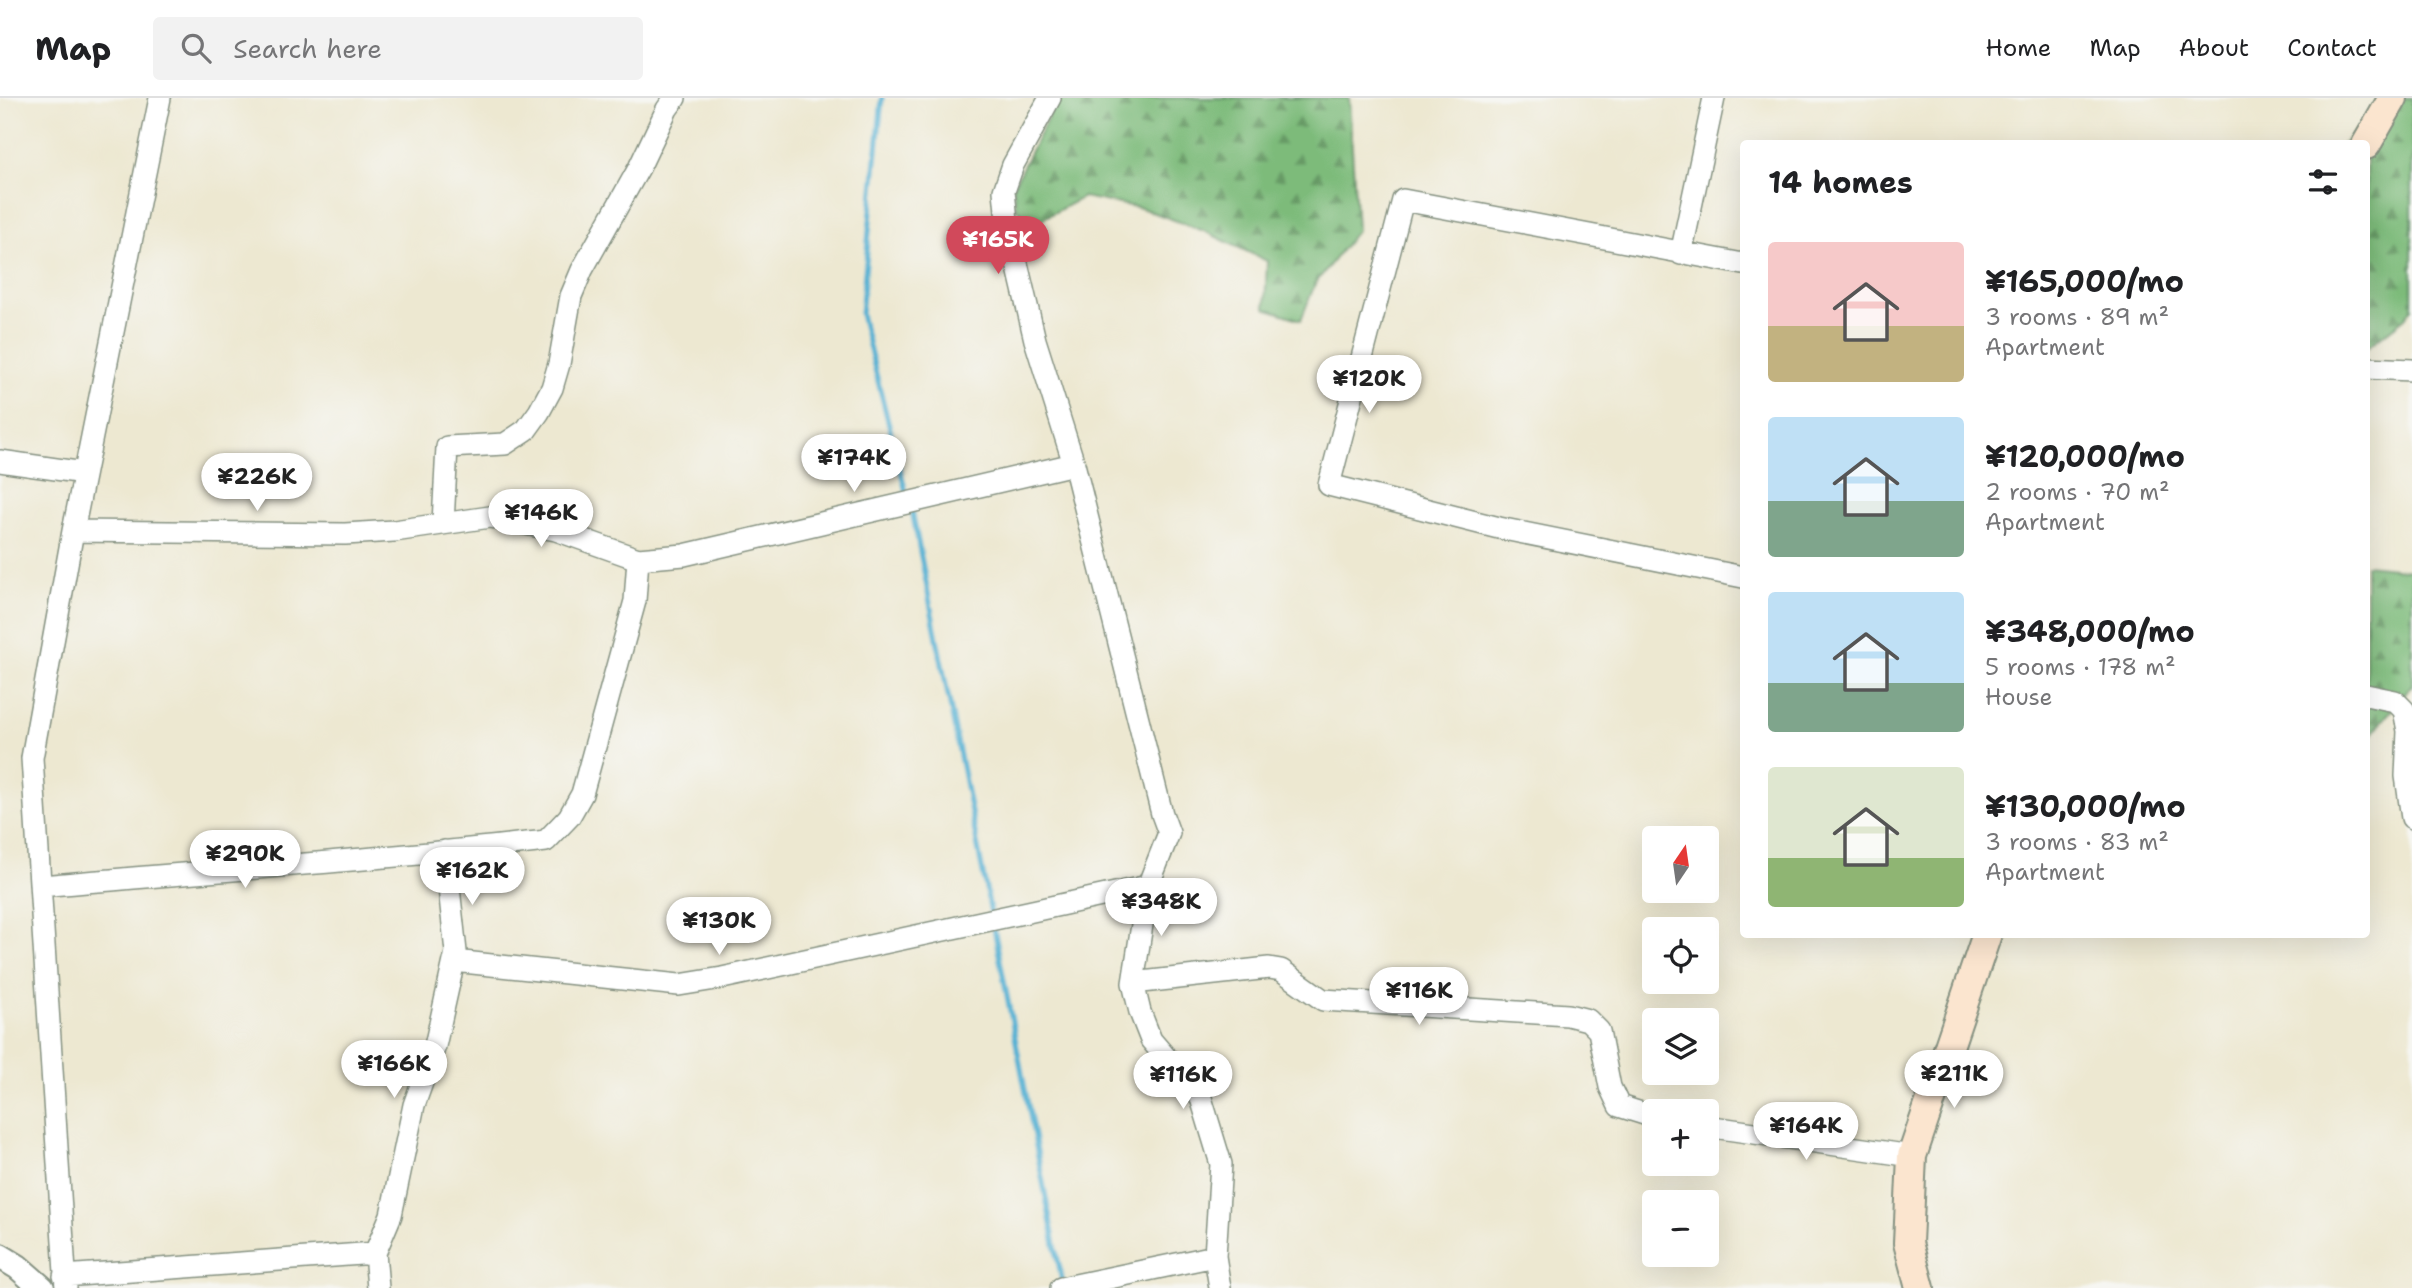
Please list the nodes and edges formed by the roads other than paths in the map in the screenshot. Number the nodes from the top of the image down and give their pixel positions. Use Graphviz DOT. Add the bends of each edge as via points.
graph roads {
  1 [pos="160,98"];
  2 [pos="675,98"];
  3 [pos="1050,98"];
  4 [pos="1714,98"];
  5 [pos="2393,98"];
  6 [pos="2369,140"];
  7 [pos="1681,254"];
  8 [pos="1740,264"];
  9 [pos="2370,368"];
  10 [pos="2412,370"];
  11 [pos="0,461"];
  12 [pos="1074,464"];
  13 [pos="84,473"];
  14 [pos="443,523"];
  15 [pos="73,531"];
  16 [pos="638,559"];
  17 [pos="1740,576"];
  18 [pos="2370,696"];
  19 [pos="2412,818"];
  20 [pos="445,851"];
  21 [pos="41,886"];
  22 [pos="1148,887"];
  23 [pos="1986,938"];
  24 [pos="454,961"];
  25 [pos="1133,982"];
  26 [pos="1642,1114"];
  27 [pos="1719,1128"];
  28 [pos="1912,1156"];
  29 [pos="375,1253"];
  30 [pos="0,1256"];
  31 [pos="1215,1256"];
  32 [pos="65,1282"];
  33 [pos="43,1288"];
  34 [pos="378,1288"];
  35 [pos="1061,1288"];
  36 [pos="1220,1288"];
  37 [pos="1920,1288"];
  1 -- 13 [label="street"];
  2 -- 14 [label="street" via="582,270 571,296 552,388 539,412 526,430 505,444 447,447"];
  3 -- 12 [label="street" via="1013,164 1004,191 1006,220 1035,340"];
  4 -- 7 [label="street"];
  5 -- 6 [label="main road"];
  7 -- 8 [label="street"];
  7 -- 17 [label="street" via="1403,200 1329,485 1499,528"];
  9 -- 10 [label="street"];
  11 -- 13 [label="street"];
  12 -- 16 [label="street" via="684,555"];
  12 -- 22 [label="street" via="1169,833"];
  13 -- 15 [label="street"];
  14 -- 15 [label="street" via="345,534"];
  14 -- 16 [label="street" via="490,517 556,530"];
  15 -- 21 [label="street" via="32,758"];
  16 -- 20 [label="street" via="635,601 582,794 569,817 545,841"];
  18 -- 19 [label="street" via="2395,701 2404,710"];
  20 -- 21 [label="street"];
  20 -- 24 [label="street"];
  21 -- 32 [label="street"];
  22 -- 24 [label="street" via="679,985"];
  22 -- 25 [label="street"];
  23 -- 28 [label="main road"];
  24 -- 29 [label="street" via="435,1046 414,1105 391,1215"];
  25 -- 26 [label="street" via="1269,968 1281,970 1323,1000 1588,1020 1599,1031 1610,1087 1619,1107"];
  25 -- 31 [label="street" via="1151,1040 1201,1098 1221,1164"];
  27 -- 28 [label="street"];
  28 -- 37 [label="main road" via="1908,1243"];
  29 -- 32 [label="street"];
  29 -- 34 [label="street"];
  30 -- 33 [label="street"];
  31 -- 35 [label="street"];
  31 -- 36 [label="street"];
}
